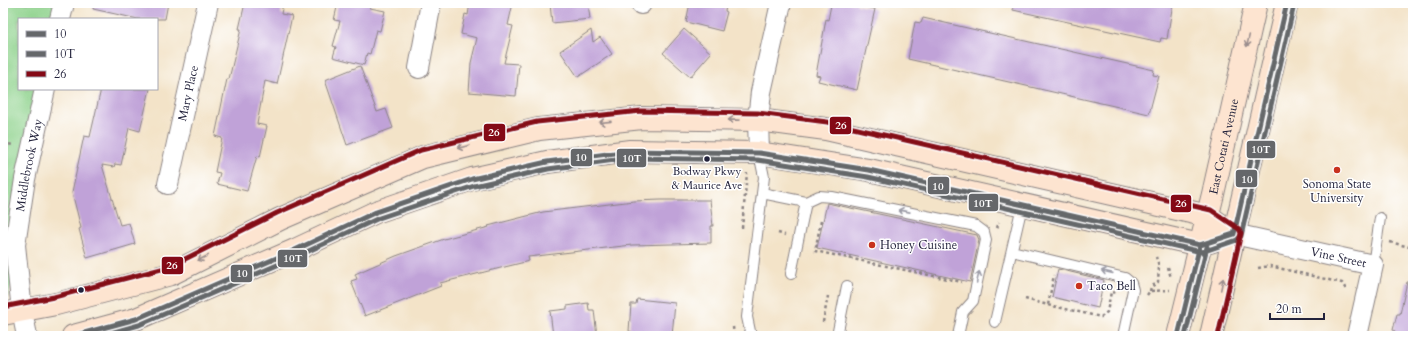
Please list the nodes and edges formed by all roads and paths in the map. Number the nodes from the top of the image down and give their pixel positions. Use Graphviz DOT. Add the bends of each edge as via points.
graph roads {
  1 [pos="64,3"];
  2 [pos="208,3"];
  3 [pos="431,3"];
  4 [pos="781,3"];
  5 [pos="1256,3"];
  6 [pos="1287,3"];
  7 [pos="60,18"];
  8 [pos="418,68"];
  9 [pos="45,90"];
  10 [pos="758,120"];
  11 [pos="3,143"];
  12 [pos="14,145"];
  13 [pos="759,153"];
  14 [pos="168,184"];
  15 [pos="762,192"];
  16 [pos="806,202"];
  17 [pos="1022,206"];
  18 [pos="1208,216"];
  19 [pos="1380,218"];
  20 [pos="821,221"];
  21 [pos="1234,234"];
  22 [pos="1389,242"];
  23 [pos="1200,245"];
  24 [pos="1413,248"];
  25 [pos="1012,251"];
  26 [pos="1156,257"];
  27 [pos="1373,265"];
  28 [pos="1168,267"];
  29 [pos="1258,268"];
  30 [pos="1056,269"];
  31 [pos="1170,273"];
  32 [pos="791,274"];
  33 [pos="963,282"];
  34 [pos="847,286"];
  35 [pos="1150,291"];
  36 [pos="1124,294"];
  37 [pos="1348,294"];
  38 [pos="828,296"];
  39 [pos="1026,299"];
  40 [pos="1048,305"];
  41 [pos="12,312"];
  42 [pos="822,322"];
  43 [pos="995,322"];
  44 [pos="27,336"];
  45 [pos="73,336"];
  46 [pos="751,336"];
  47 [pos="837,336"];
  48 [pos="958,336"];
  49 [pos="1122,336"];
  50 [pos="1178,336"];
  51 [pos="1211,336"];
  52 [pos="1357,336"];
  1 -- 7 [label="street"];
  2 -- 14 [label="street, Mary Place"];
  3 -- 8 [label="street"];
  4 -- 10 [label="street" via="761,92"];
  5 -- 18 [label="street, East Cotati Avenue, one-way"];
  6 -- 21 [label="street"];
  9 -- 41 [label="street, Middlebrook Way" via="25,178 15,245"];
  10 -- 13 [label="street"];
  10 -- 18 [label="street" via="826,129"];
  10 -- 41 [label="street, one-way" via="642,118 539,129 423,157 280,219 171,274"];
  11 -- 12 [label="path"];
  13 -- 15 [label="lane" via="764,177"];
  13 -- 17 [label="street" via="869,170"];
  13 -- 45 [label="street" via="630,151 547,162 472,179 376,212 136,319"];
  15 -- 16 [label="lane"];
  15 -- 46 [label="lane" via="747,317"];
  16 -- 32 [label="lane"];
  48 -- 16 [label="lane, one-way" via="963,312 973,301 986,240 984,232 976,226 832,197 819,196"];
  17 -- 23 [label="street"];
  17 -- 25 [label="lane"];
  18 -- 21 [label="street"];
  18 -- 23 [label="street, East Cotati Avenue"];
  19 -- 27 [label="lane"];
  20 -- 33 [label="path" via="815,251"];
  21 -- 23 [label="street"];
  21 -- 27 [label="street, Vine Street"];
  51 -- 21 [label="street, one-way"];
  22 -- 24 [label="path"];
  23 -- 50 [label="street, East Cotati Avenue"];
  25 -- 43 [label="lane"];
  49 -- 25 [label="lane, one-way" via="1133,290 1131,283 1125,278"];
  26 -- 35 [label="path" via="1160,266 1158,282"];
  27 -- 52 [label="street, Vine Street"];
  28 -- 31 [label="path"];
  29 -- 37 [label="path" via="1270,266 1342,283"];
  30 -- 40 [label="path"];
  34 -- 47 [label="lane"];
  36 -- 40 [label="path" via="1111,292 1107,312 1102,317"];
  38 -- 42 [label="path"];
  39 -- 40 [label="path"];
  41 -- 44 [label="street, Middlebrook Way"];
}
